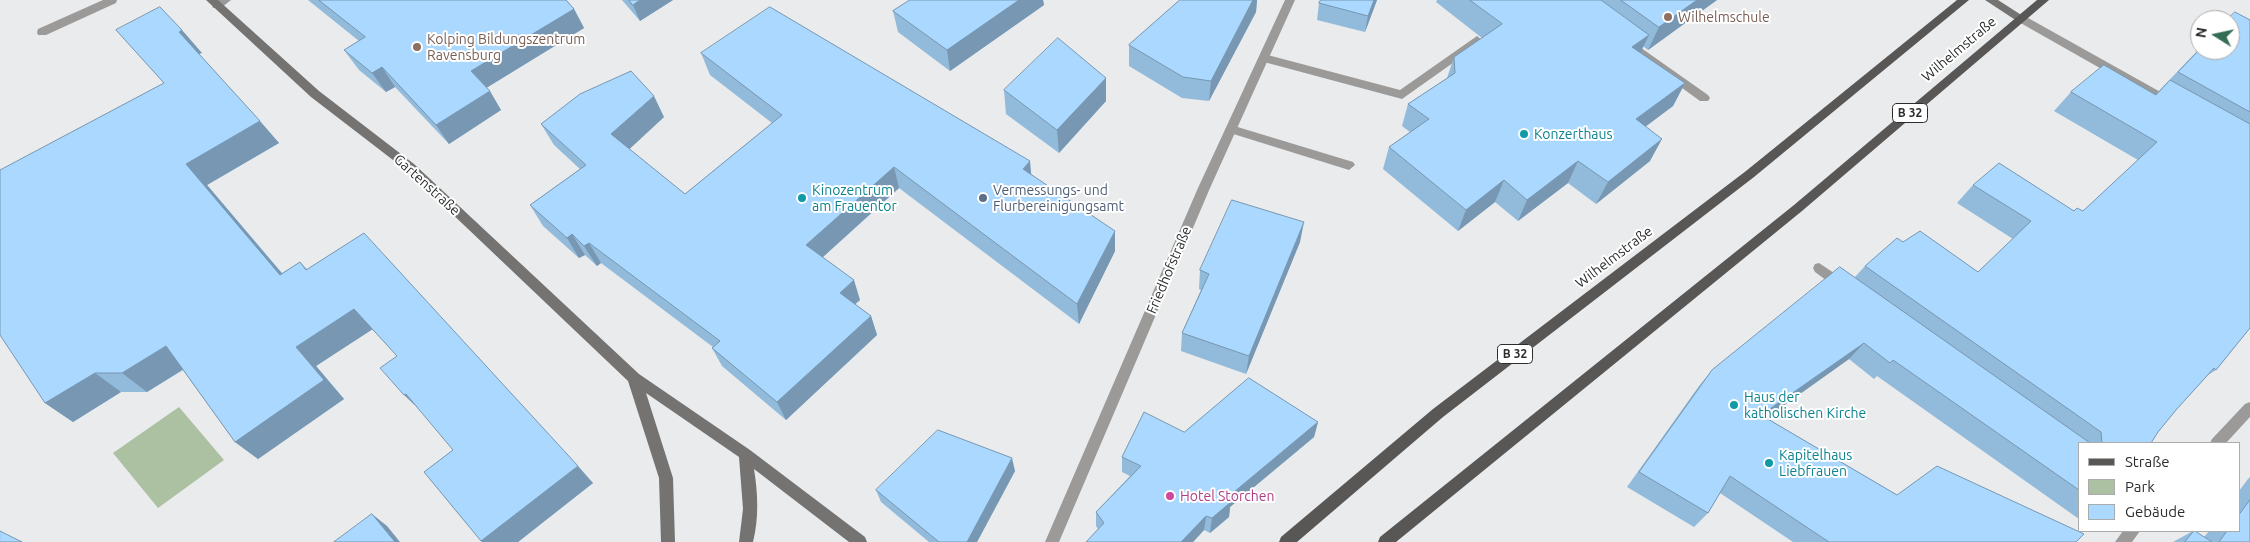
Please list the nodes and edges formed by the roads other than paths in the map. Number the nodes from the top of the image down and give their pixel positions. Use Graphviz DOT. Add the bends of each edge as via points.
graph roads {
  1 [pos="112,0"];
  2 [pos="1290,0"];
  3 [pos="1964,0"];
  4 [pos="1990,0"];
  5 [pos="2044,0"];
  6 [pos="218,2"];
  7 [pos="2022,18"];
  8 [pos="42,32"];
  9 [pos="1616,35"];
  10 [pos="1477,40"];
  11 [pos="1264,58"];
  12 [pos="1704,98"];
  13 [pos="2182,110"];
  14 [pos="1231,128"];
  15 [pos="1350,165"];
  16 [pos="1819,268"];
  17 [pos="1849,290"];
  18 [pos="634,378"];
  19 [pos="2250,408"];
  20 [pos="2218,442"];
  21 [pos="745,454"];
  22 [pos="2132,532"];
  23 [pos="668,542"];
  24 [pos="746,542"];
  25 [pos="860,542"];
  26 [pos="1052,542"];
  27 [pos="1286,542"];
  28 [pos="1386,542"];
  29 [pos="2122,542"];
  1 -- 8 [label="street"];
  2 -- 11 [label="street, Friedhofstraße"];
  3 -- 27 [label="main road, Wilhelmstraße / B 32" via="1750,174 1438,413"];
  4 -- 7 [label="main road"];
  5 -- 7 [label="main road, Wilhelmstraße / B 32"];
  6 -- 18 [label="main road, Gartenstraße" via="316,94 410,167"];
  7 -- 13 [label="street"];
  7 -- 28 [label="main road, Wilhelmstraße / B 32" via="1798,208"];
  9 -- 12 [label="street"];
  10 -- 11 [label="street" via="1402,95"];
  11 -- 14 [label="street, Friedhofstraße"];
  14 -- 15 [label="street"];
  14 -- 26 [label="street, Friedhofstraße"];
  16 -- 17 [label="street"];
  18 -- 21 [label="main road, Gartenstraße"];
  18 -- 23 [label="main road, Gartenstraße" via="666,478"];
  19 -- 20 [label="street"];
  21 -- 24 [label="main road" via="751,486 751,525"];
  21 -- 25 [label="main road, Gartenstraße"];
  22 -- 29 [label="street"];
}
